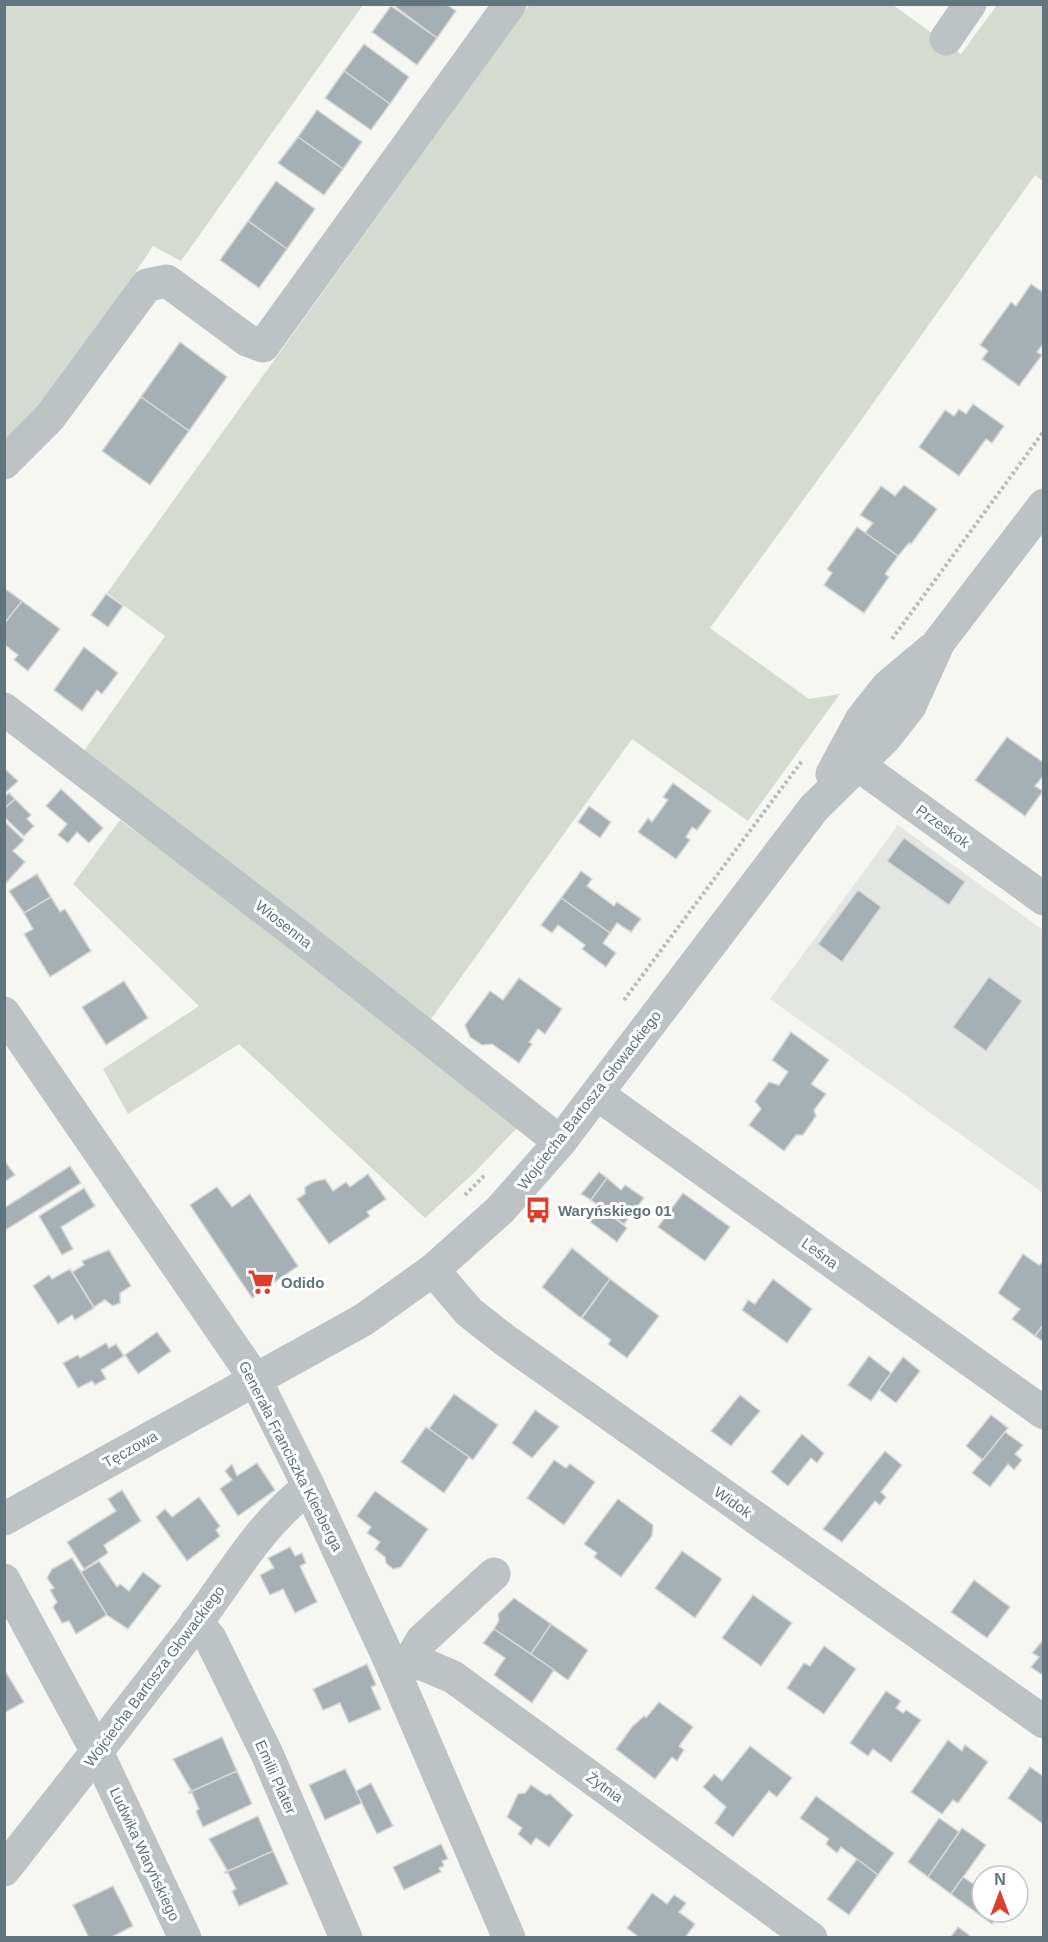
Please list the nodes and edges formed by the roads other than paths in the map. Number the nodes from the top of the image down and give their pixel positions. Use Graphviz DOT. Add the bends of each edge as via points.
graph roads {
  1 [pos="510,4"];
  2 [pos="970,4"];
  3 [pos="946,39"];
  4 [pos="4,464"];
  5 [pos="1038,522"];
  6 [pos="4,709"];
  7 [pos="850,759"];
  8 [pos="1044,899"];
  9 [pos="4,1013"];
  10 [pos="597,1094"];
  11 [pos="560,1142"];
  12 [pos="432,1270"];
  13 [pos="255,1379"];
  14 [pos="1044,1413"];
  15 [pos="309,1487"];
  16 [pos="4,1519"];
  17 [pos="494,1574"];
  18 [pos="4,1580"];
  19 [pos="196,1623"];
  20 [pos="400,1660"];
  21 [pos="1044,1722"];
  22 [pos="97,1752"];
  23 [pos="4,1870"];
  24 [pos="185,1938"];
  25 [pos="346,1938"];
  26 [pos="509,1938"];
  27 [pos="811,1938"];
  1 -- 4 [label="street" via="263,346 247,340 167,281 147,285 50,417"];
  2 -- 3 [label="street"];
  5 -- 7 [label="street, Wojciecha Bartosza Głowackiego" via="939,642 910,706 885,738"];
  6 -- 11 [label="street, Wiosenna"];
  7 -- 8 [label="street, Przeskok"];
  7 -- 10 [label="street, Wojciecha Bartosza Głowackiego"];
  9 -- 13 [label="street, Generała Franciszka Kleeberga"];
  10 -- 11 [label="street, Wojciecha Bartosza Głowackiego"];
  10 -- 14 [label="street, Leśna"];
  11 -- 12 [label="street, Wojciecha Bartosza Głowackiego" via="500,1210"];
  12 -- 13 [label="street, Wojciecha Bartosza Głowackiego" via="363,1320"];
  12 -- 21 [label="street, Widok" via="469,1312 506,1341"];
  13 -- 15 [label="street, Generała Franciszka Kleeberga"];
  13 -- 16 [label="street, Tęczowa"];
  15 -- 19 [label="street, Wojciecha Bartosza Głowackiego" via="276,1515"];
  15 -- 20 [label="street, Generała Franciszka Kleeberga"];
  17 -- 20 [label="street"];
  18 -- 22 [label="street, Ludwika Waryńskiego"];
  19 -- 22 [label="street, Wojciecha Bartosza Głowackiego"];
  19 -- 25 [label="street, Emilii Plater" via="210,1638 267,1754"];
  20 -- 26 [label="street, Generała Franciszka Kleeberga"];
  20 -- 27 [label="street, Żytnia" via="453,1677"];
  22 -- 23 [label="street, Wojciecha Bartosza Głowackiego"];
  22 -- 24 [label="street, Ludwika Waryńskiego"];
}
